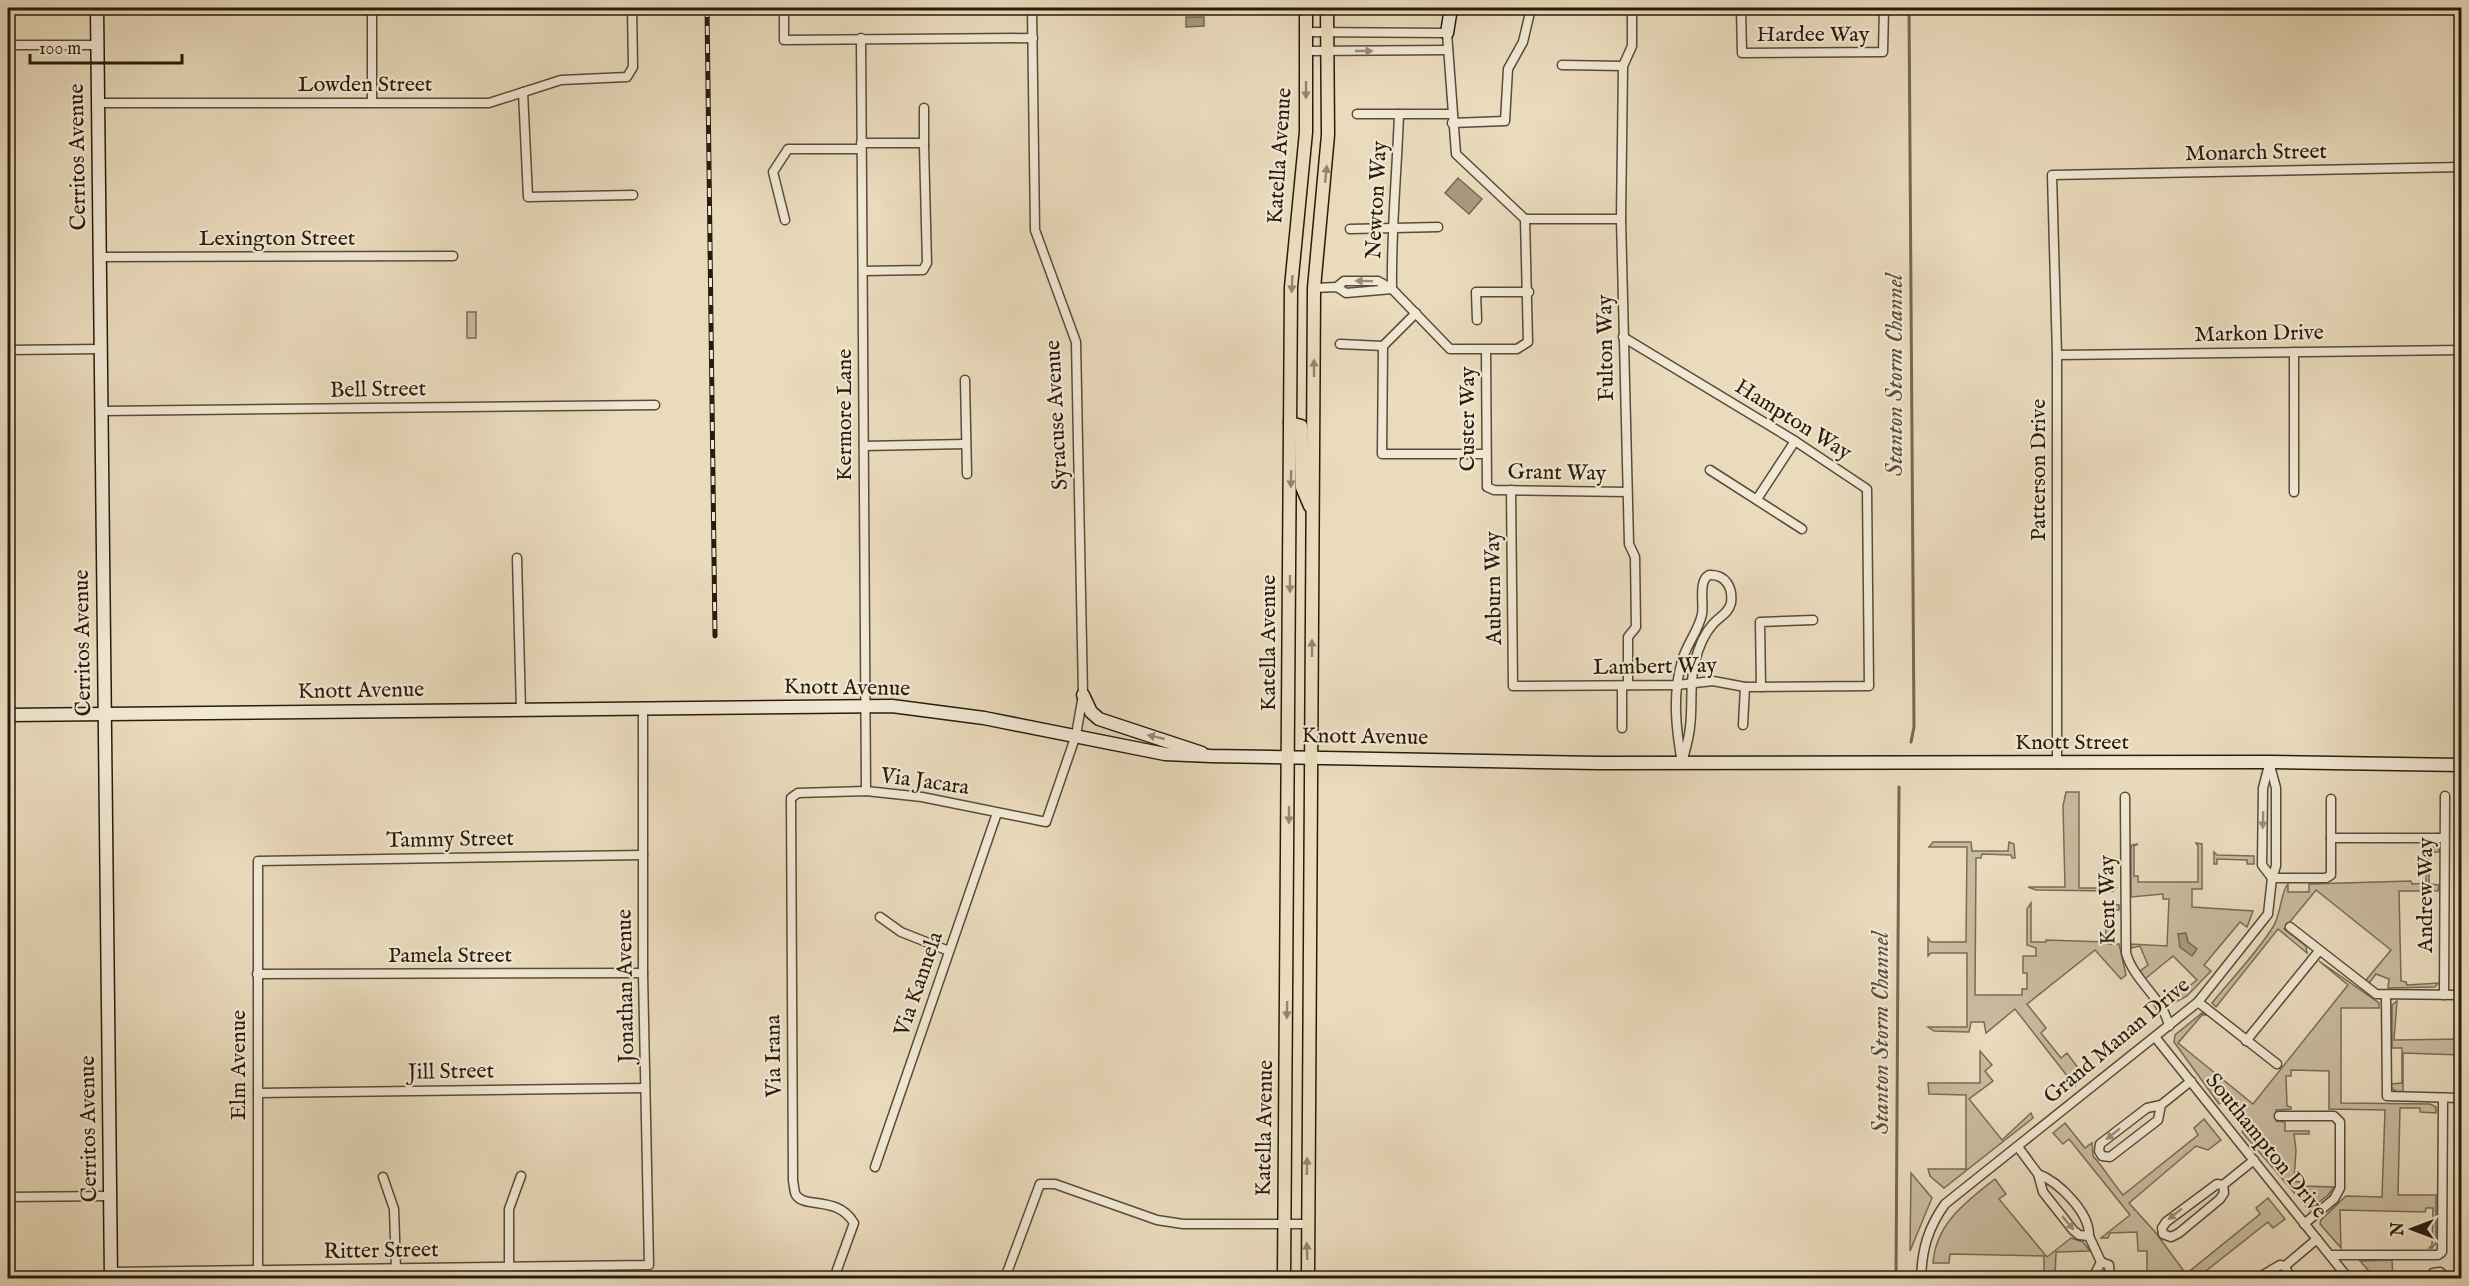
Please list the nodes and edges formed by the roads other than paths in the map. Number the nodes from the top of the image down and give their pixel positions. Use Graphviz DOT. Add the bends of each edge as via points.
graph roads {
  1 [pos="97,8"];
  2 [pos="372,8"];
  3 [pos="632,8"];
  4 [pos="784,8"];
  5 [pos="1032,8"];
  6 [pos="1306,8"];
  7 [pos="1327,8"];
  8 [pos="1450,8"];
  9 [pos="1531,8"];
  10 [pos="1632,8"];
  11 [pos="1741,8"];
  12 [pos="1884,8"];
  13 [pos="1306,32"];
  14 [pos="1327,32"];
  15 [pos="1447,33"];
  16 [pos="861,38"];
  17 [pos="1033,38"];
  18 [pos="8,45"];
  19 [pos="98,45"];
  20 [pos="1448,50"];
  21 [pos="1306,51"];
  22 [pos="1327,51"];
  23 [pos="1562,65"];
  24 [pos="1623,66"];
  25 [pos="523,92"];
  26 [pos="372,102"];
  27 [pos="98,103"];
  28 [pos="924,108"];
  29 [pos="1357,114"];
  30 [pos="1399,114"];
  31 [pos="1452,118"];
  32 [pos="861,146"];
  33 [pos="924,146"];
  34 [pos="2462,167"];
  35 [pos="2052,176"];
  36 [pos="633,195"];
  37 [pos="1525,219"];
  38 [pos="1621,219"];
  39 [pos="785,220"];
  40 [pos="1438,227"];
  41 [pos="1391,228"];
  42 [pos="1350,229"];
  43 [pos="453,256"];
  44 [pos="100,257"];
  45 [pos="863,272"];
  46 [pos="1314,288"];
  47 [pos="1392,289"];
  48 [pos="1529,292"];
  49 [pos="1416,313"];
  50 [pos="1477,320"];
  51 [pos="1623,337"];
  52 [pos="1340,344"];
  53 [pos="1383,346"];
  54 [pos="101,349"];
  55 [pos="8,350"];
  56 [pos="2462,350"];
  57 [pos="1486,351"];
  58 [pos="2294,352"];
  59 [pos="2057,355"];
  60 [pos="965,380"];
  61 [pos="655,405"];
  62 [pos="102,411"];
  63 [pos="1290,423"];
  64 [pos="1795,441"];
  65 [pos="966,444"];
  66 [pos="864,446"];
  67 [pos="1485,454"];
  68 [pos="1710,470"];
  69 [pos="967,474"];
  70 [pos="1487,487"];
  71 [pos="1511,490"];
  72 [pos="1627,492"];
  73 [pos="2294,492"];
  74 [pos="1757,499"];
  75 [pos="1312,513"];
  76 [pos="1802,530"];
  77 [pos="517,558"];
  78 [pos="1701,617"];
  79 [pos="1813,620"];
  80 [pos="1712,624"];
  81 [pos="1691,682"];
  82 [pos="1677,685"];
  83 [pos="1513,686"];
  84 [pos="1625,686"];
  85 [pos="1869,686"];
  86 [pos="1745,687"];
  87 [pos="1761,687"];
  88 [pos="1083,695"];
  89 [pos="865,707"];
  90 [pos="643,709"];
  91 [pos="521,710"];
  92 [pos="105,714"];
  93 [pos="8,715"];
  94 [pos="1743,726"];
  95 [pos="1622,728"];
  96 [pos="1076,735"];
  97 [pos="1211,756"];
  98 [pos="1289,757"];
  99 [pos="1312,757"];
  100 [pos="2269,762"];
  101 [pos="1682,764"];
  102 [pos="2057,764"];
  103 [pos="2462,765"];
  104 [pos="866,792"];
  105 [pos="798,793"];
  106 [pos="2445,796"];
  107 [pos="2125,797"];
  108 [pos="2331,799"];
  109 [pos="997,813"];
  110 [pos="1046,822"];
  111 [pos="2331,838"];
  112 [pos="2444,838"];
  113 [pos="643,855"];
  114 [pos="258,861"];
  115 [pos="2272,878"];
  116 [pos="880,917"];
  117 [pos="2290,927"];
  118 [pos="949,951"];
  119 [pos="2319,951"];
  120 [pos="643,973"];
  121 [pos="257,974"];
  122 [pos="2386,995"];
  123 [pos="2444,995"];
  124 [pos="2462,995"];
  125 [pos="2198,1002"];
  126 [pos="2169,1026"];
  127 [pos="2155,1037"];
  128 [pos="2246,1041"];
  129 [pos="2277,1065"];
  130 [pos="2190,1081"];
  131 [pos="645,1088"];
  132 [pos="258,1093"];
  133 [pos="2443,1098"];
  134 [pos="2462,1098"];
  135 [pos="2161,1105"];
  136 [pos="2279,1116"];
  137 [pos="2018,1147"];
  138 [pos="2254,1161"];
  139 [pos="875,1167"];
  140 [pos="2038,1174"];
  141 [pos="521,1176"];
  142 [pos="383,1177"];
  143 [pos="2223,1185"];
  144 [pos="110,1196"];
  145 [pos="8,1197"];
  146 [pos="1284,1224"];
  147 [pos="1307,1224"];
  148 [pos="2304,1224"];
  149 [pos="2089,1236"];
  150 [pos="2317,1239"];
  151 [pos="2330,1255"];
  152 [pos="2101,1262"];
  153 [pos="650,1264"];
  154 [pos="2285,1266"];
  155 [pos="509,1267"];
  156 [pos="544,1267"];
  157 [pos="396,1269"];
  158 [pos="258,1270"];
  159 [pos="111,1275"];
  160 [pos="544,1278"];
  161 [pos="834,1278"];
  162 [pos="1005,1278"];
  163 [pos="1284,1278"];
  164 [pos="1308,1278"];
  165 [pos="1921,1278"];
  166 [pos="2093,1278"];
  167 [pos="2110,1278"];
  168 [pos="2258,1278"];
  169 [pos="2284,1278"];
  170 [pos="2349,1278"];
  171 [pos="2430,1278"];
  172 [pos="2447,1278"];
  1 -- 19 [label="main road, Cerritos Avenue"];
  2 -- 26 [label="street"];
  3 -- 25 [label="street, Lowden Street" via="633,67 627,77 561,80"];
  4 -- 16 [label="street" via="784,40"];
  5 -- 17 [label="street, Syracuse Avenue"];
  6 -- 13 [label="main road, Katella Avenue"];
  7 -- 14 [label="main road, Katella Avenue"];
  8 -- 15 [label="main road"];
  9 -- 31 [label="street" via="1523,42 1508,69 1505,121"];
  10 -- 24 [label="street, Fulton Way" via="1632,46"];
  11 -- 12 [label="street, Hardee Way" via="1742,53 1883,52"];
  13 -- 14 [label="street"];
  13 -- 21 [label="main road, Katella Avenue"];
  14 -- 15 [label="street"];
  14 -- 22 [label="main road, Katella Avenue"];
  15 -- 20 [label="street"];
  16 -- 17 [label="street"];
  16 -- 32 [label="street, Kermore Lane"];
  17 -- 88 [label="street, Syracuse Avenue" via="1035,230 1076,342"];
  18 -- 19 [label="street"];
  19 -- 27 [label="main road, Cerritos Avenue"];
  22 -- 20 [label="street, one-way"];
  20 -- 31 [label="street"];
  21 -- 22 [label="street"];
  21 -- 63 [label="main road, Katella Avenue, one-way" via="1304,160 1291,287"];
  46 -- 22 [label="main road, Katella Avenue, one-way" via="1326,171"];
  23 -- 24 [label="street"];
  24 -- 38 [label="street, Fulton Way"];
  25 -- 26 [label="street, Lowden Street" via="489,103"];
  25 -- 36 [label="street" via="528,197"];
  26 -- 27 [label="street, Lowden Street"];
  27 -- 44 [label="main road, Cerritos Avenue"];
  28 -- 33 [label="street"];
  29 -- 30 [label="street"];
  30 -- 31 [label="street"];
  30 -- 41 [label="street, Newton Way"];
  31 -- 37 [label="street" via="1456,154"];
  32 -- 33 [label="street"];
  32 -- 39 [label="street" via="788,149 773,172"];
  32 -- 45 [label="street, Kermore Lane"];
  33 -- 45 [label="street" via="926,267"];
  34 -- 35 [label="street, Monarch Street"];
  35 -- 59 [label="street, Patterson Drive"];
  37 -- 38 [label="street"];
  37 -- 48 [label="street"];
  38 -- 51 [label="street, Fulton Way"];
  40 -- 41 [label="street"];
  41 -- 42 [label="street"];
  41 -- 47 [label="street, Newton Way"];
  43 -- 44 [label="street, Lexington Street"];
  44 -- 54 [label="main road, Cerritos Avenue"];
  45 -- 66 [label="street, Kermore Lane"];
  46 -- 47 [label="street" via="1337,286 1344,280 1378,281"];
  75 -- 46 [label="main road, Katella Avenue, one-way"];
  47 -- 49 [label="street"];
  48 -- 50 [label="street" via="1476,292"];
  48 -- 57 [label="street" via="1528,342 1517,349"];
  49 -- 53 [label="street"];
  49 -- 57 [label="street" via="1450,349"];
  51 -- 64 [label="street, Hampton Way"];
  51 -- 72 [label="street, Fulton Way"];
  52 -- 53 [label="street"];
  53 -- 67 [label="street, Grant Way" via="1382,454"];
  54 -- 55 [label="street"];
  54 -- 62 [label="main road, Cerritos Avenue"];
  56 -- 58 [label="street, Markon Drive"];
  57 -- 67 [label="street, Custer Way"];
  58 -- 59 [label="street, Markon Drive"];
  58 -- 73 [label="street"];
  59 -- 102 [label="street, Patterson Drive"];
  60 -- 65 [label="street"];
  61 -- 62 [label="street, Bell Street"];
  62 -- 92 [label="main road, Cerritos Avenue"];
  63 -- 75 [label="main road" via="1301,426 1302,487"];
  63 -- 98 [label="main road, Katella Avenue, one-way"];
  64 -- 74 [label="street"];
  64 -- 85 [label="street, Hampton Way" via="1867,489"];
  65 -- 66 [label="street"];
  65 -- 69 [label="street"];
  66 -- 89 [label="street, Kermore Lane"];
  67 -- 70 [label="street, Custer Way"];
  68 -- 74 [label="street"];
  70 -- 71 [label="street, Grant Way"];
  71 -- 72 [label="street, Grant Way"];
  71 -- 83 [label="street, Auburn Way"];
  72 -- 84 [label="street, Fulton Way" via="1629,544 1635,557 1636,627 1628,637"];
  74 -- 76 [label="street"];
  99 -- 75 [label="main road, Katella Avenue, one-way"];
  77 -- 91 [label="street"];
  78 -- 80 [label="street"];
  78 -- 80 [label="street" via="1706,576 1719,575 1731,590 1731,605"];
  78 -- 82 [label="street" via="1689,641"];
  79 -- 87 [label="street" via="1760,622"];
  80 -- 81 [label="street" via="1695,662"];
  81 -- 82 [label="street, Lambert Way"];
  81 -- 86 [label="street, Lambert Way" via="1713,681"];
  81 -- 101 [label="street" via="1690,727"];
  82 -- 84 [label="street, Lambert Way"];
  82 -- 101 [label="street" via="1676,727"];
  83 -- 84 [label="street, Lambert Way"];
  84 -- 95 [label="street, Fulton Way"];
  85 -- 87 [label="street, Lambert Way"];
  86 -- 87 [label="street, Lambert Way"];
  86 -- 94 [label="street"];
  88 -- 96 [label="street, Syracuse Avenue"];
  97 -- 88 [label="main road, one-way" via="1099,719"];
  89 -- 90 [label="main road, Knott Avenue"];
  89 -- 96 [label="main road, Knott Avenue" via="891,706 984,718"];
  89 -- 104 [label="street, Kermore Lane"];
  90 -- 91 [label="main road, Knott Avenue"];
  90 -- 113 [label="street, Jonathan Avenue"];
  91 -- 92 [label="main road, Knott Avenue"];
  92 -- 93 [label="main road, Knott Avenue"];
  92 -- 144 [label="main road, Cerritos Avenue"];
  96 -- 97 [label="main road, Knott Avenue" via="1165,754"];
  96 -- 110 [label="street, Syracuse Avenue"];
  97 -- 98 [label="main road, Knott Avenue"];
  98 -- 99 [label="main road, Knott Avenue"];
  98 -- 146 [label="main road, Katella Avenue, one-way"];
  99 -- 101 [label="main road, Knott Avenue"];
  147 -- 99 [label="main road, Katella Avenue, one-way"];
  100 -- 102 [label="main road, Knott Street"];
  100 -- 103 [label="main road, Knott Street"];
  100 -- 115 [label="street, Grand Manan Drive" via="2276,788 2276,866"];
  100 -- 115 [label="street, one-way" via="2263,788 2262,865"];
  101 -- 102 [label="main road, Knott Street"];
  104 -- 105 [label="street, Via Jacara"];
  104 -- 109 [label="street, Via Jacara" via="922,797"];
  105 -- 161 [label="street, Via Irana" via="789,806 793,1180 796,1195 803,1201 833,1205 847,1212 854,1223"];
  106 -- 112 [label="street, Andrew Way"];
  107 -- 126 [label="street, Kent Way" via="2126,953 2136,975 2166,1014"];
  108 -- 111 [label="street"];
  109 -- 110 [label="street, Via Jacara"];
  109 -- 118 [label="street, Via Kannela"];
  111 -- 112 [label="street"];
  111 -- 115 [label="street" via="2331,875"];
  112 -- 123 [label="street, Andrew Way"];
  113 -- 114 [label="street, Tammy Street"];
  113 -- 120 [label="street, Jonathan Avenue"];
  114 -- 121 [label="street, Elm Avenue"];
  115 -- 125 [label="street, Grand Manan Drive" via="2268,914"];
  116 -- 118 [label="street" via="901,932"];
  117 -- 119 [label="street"];
  118 -- 139 [label="street, Via Kannela"];
  119 -- 122 [label="street" via="2368,989"];
  119 -- 128 [label="street"];
  120 -- 121 [label="street, Pamela Street"];
  120 -- 131 [label="street, Jonathan Avenue"];
  121 -- 132 [label="street, Elm Avenue"];
  122 -- 123 [label="street"];
  122 -- 133 [label="street" via="2387,1096"];
  123 -- 124 [label="street"];
  125 -- 126 [label="street, Grand Manan Drive"];
  125 -- 128 [label="street"];
  126 -- 127 [label="street, Grand Manan Drive"];
  127 -- 130 [label="street, Southampton Drive"];
  127 -- 137 [label="street, Grand Manan Drive"];
  128 -- 129 [label="street"];
  130 -- 135 [label="street"];
  130 -- 138 [label="street, Southampton Drive"];
  131 -- 132 [label="street, Jill Street"];
  131 -- 153 [label="street, Jonathan Avenue"];
  132 -- 158 [label="street, Elm Avenue"];
  133 -- 134 [label="street"];
  133 -- 151 [label="street" via="2442,1252"];
  135 -- 135 [label="street, one-way" via="2146,1108 2100,1144 2102,1156 2110,1157 2158,1120"];
  136 -- 148 [label="street" via="2334,1116 2340,1122 2340,1188 2334,1199"];
  137 -- 140 [label="street"];
  137 -- 165 [label="street, Grand Manan Drive" via="1945,1204 1931,1224"];
  138 -- 143 [label="street"];
  138 -- 148 [label="street, Southampton Drive"];
  140 -- 149 [label="street" via="2055,1181 2083,1216"];
  140 -- 149 [label="street, one-way" via="2043,1192 2073,1230"];
  141 -- 155 [label="street" via="509,1209"];
  142 -- 157 [label="street" via="394,1209"];
  143 -- 143 [label="street, one-way" via="2206,1190 2166,1222 2163,1234 2171,1237 2179,1233 2220,1199"];
  144 -- 145 [label="street"];
  144 -- 159 [label="main road, Cerritos Avenue"];
  146 -- 147 [label="street"];
  146 -- 162 [label="street" via="1183,1224 1157,1220 1054,1184 1040,1184"];
  146 -- 163 [label="main road, Katella Avenue"];
  164 -- 147 [label="main road, Katella Avenue, one-way"];
  148 -- 150 [label="street, Southampton Drive"];
  149 -- 152 [label="street"];
  150 -- 151 [label="street, Southampton Drive"];
  150 -- 154 [label="street"];
  151 -- 170 [label="street, Southampton Drive"];
  152 -- 166 [label="street"];
  152 -- 167 [label="street" via="2109,1265"];
  153 -- 156 [label="street, Ritter Street"];
  154 -- 168 [label="street"];
  154 -- 169 [label="street" via="2288,1273"];
  155 -- 156 [label="street, Ritter Street"];
  155 -- 157 [label="street, Ritter Street"];
  156 -- 160 [label="street"];
  157 -- 158 [label="street, Ritter Street"];
  158 -- 159 [label="street, Ritter Street"];
  171 -- 172 [label="street" via="2440,1272"];
}
